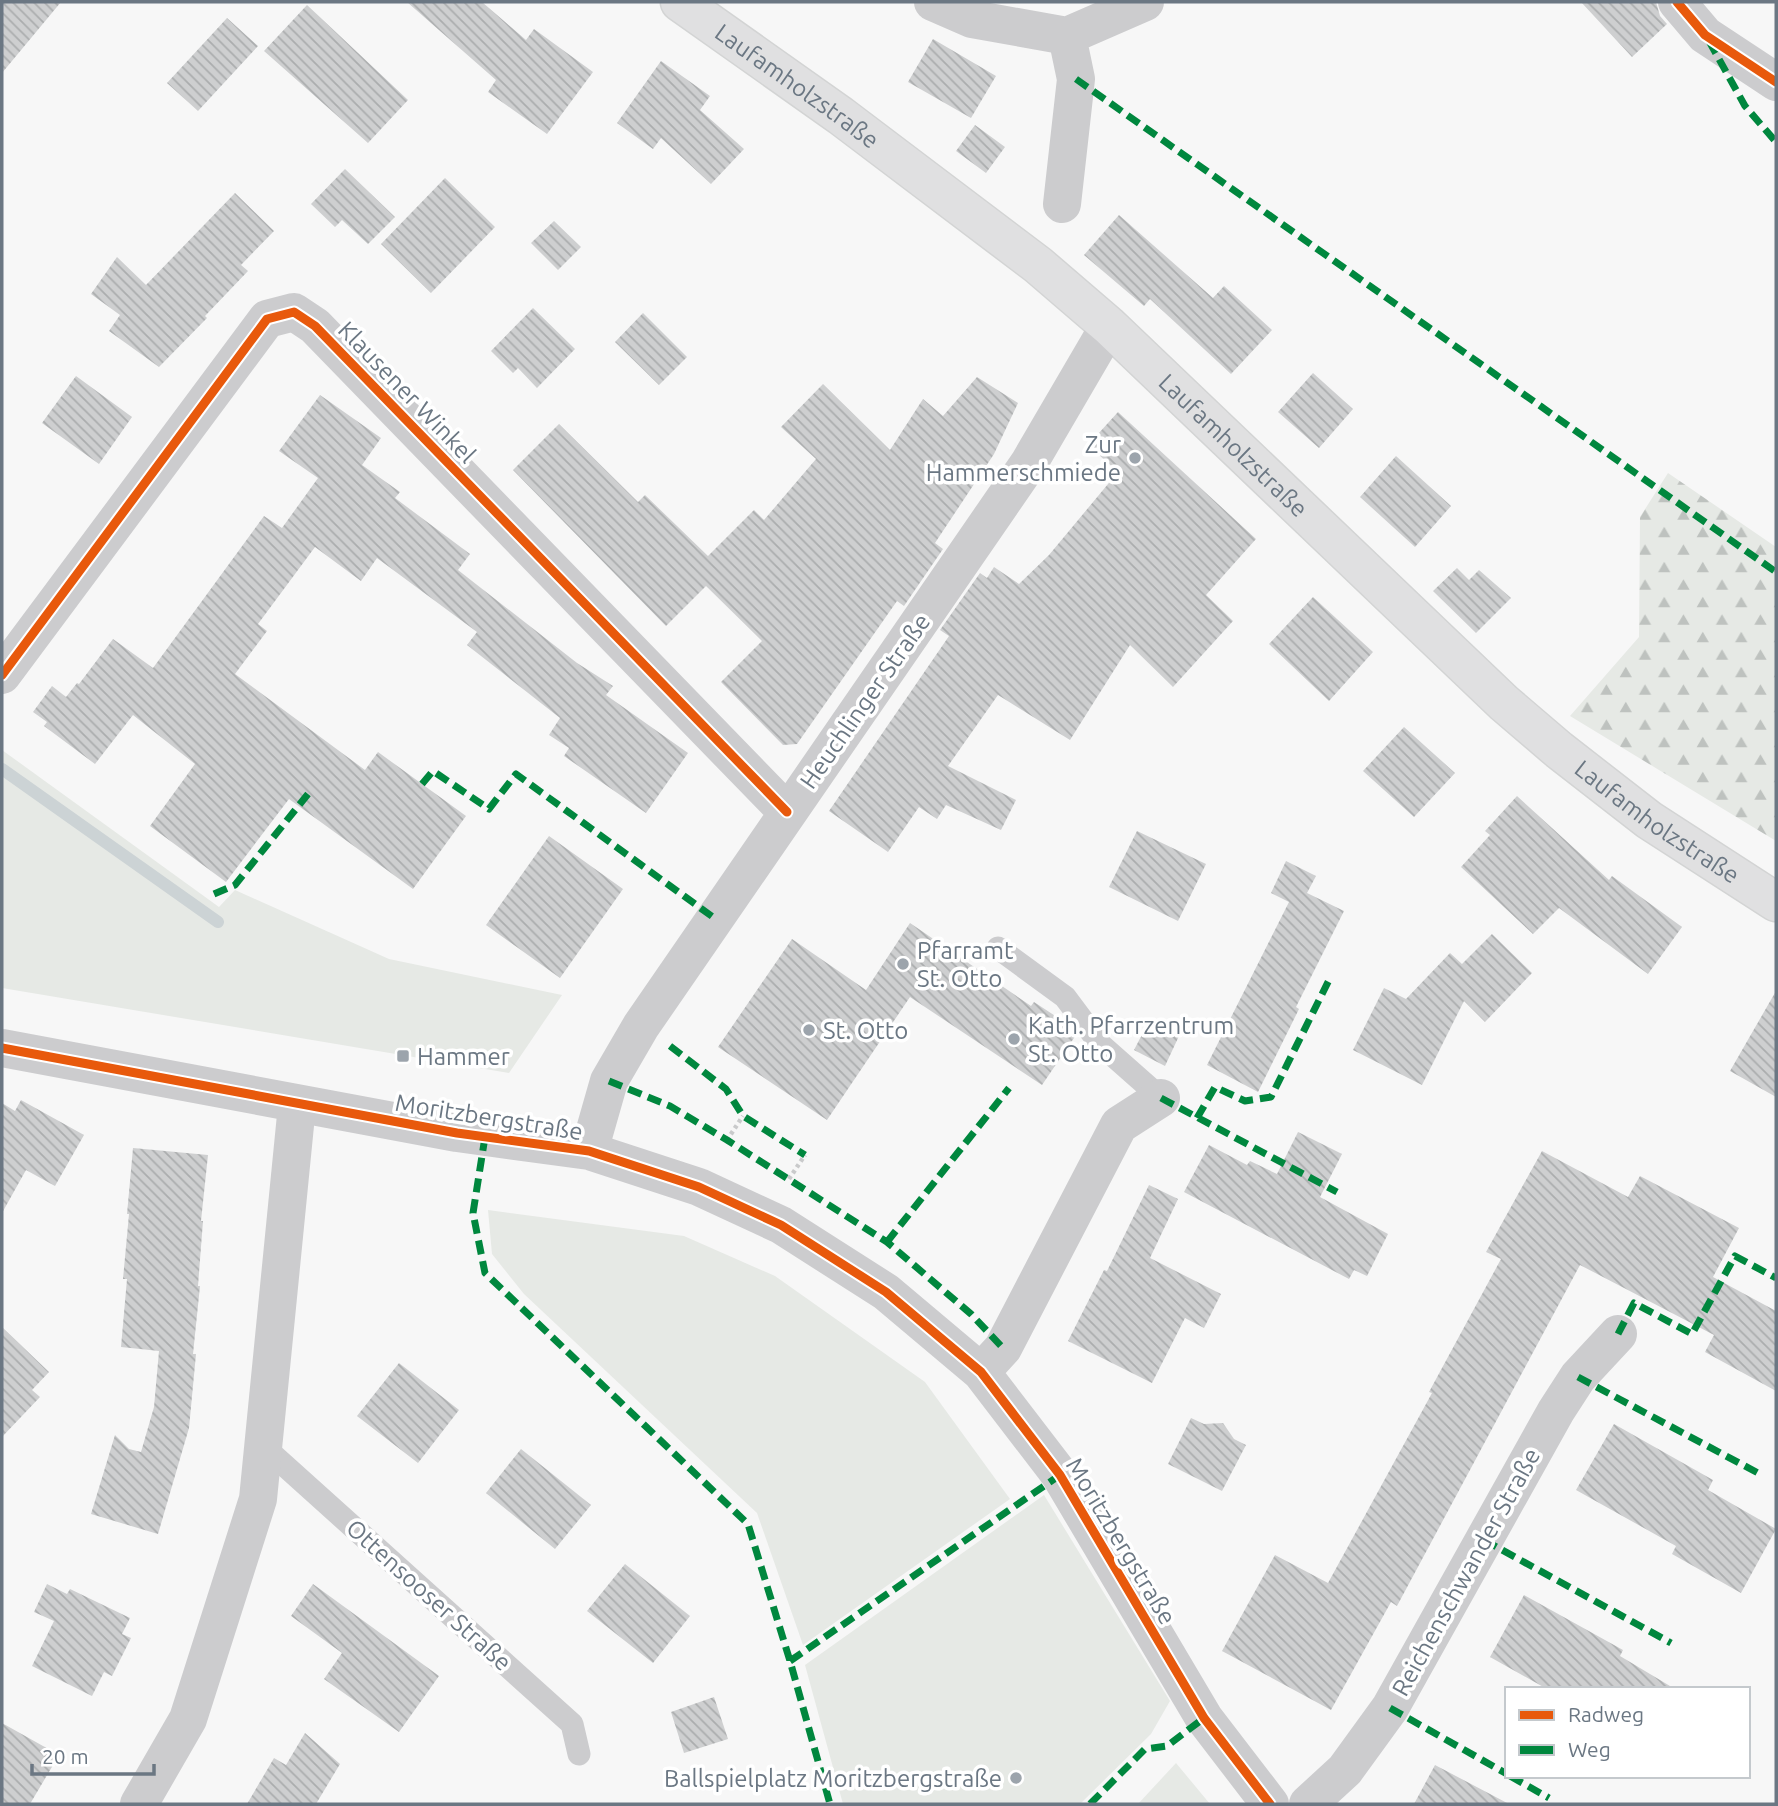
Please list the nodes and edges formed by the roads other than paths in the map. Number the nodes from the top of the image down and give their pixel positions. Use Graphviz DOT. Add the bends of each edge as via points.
graph roads {
  1 [pos="680,2"];
  2 [pos="933,2"];
  3 [pos="1145,2"];
  4 [pos="1677,2"];
  5 [pos="1067,36"];
  6 [pos="1776,82"];
  7 [pos="1062,204"];
  8 [pos="1109,326"];
  9 [pos="2,675"];
  10 [pos="787,812"];
  11 [pos="1776,902"];
  12 [pos="998,948"];
  13 [pos="2,1048"];
  14 [pos="1161,1098"];
  15 [pos="297,1105"];
  16 [pos="589,1151"];
  17 [pos="1618,1334"];
  18 [pos="981,1372"];
  19 [pos="263,1446"];
  20 [pos="579,1754"];
  21 [pos="139,1804"];
  22 [pos="1270,1804"];
  23 [pos="1307,1804"];
  1 -- 8 [label="main road, Laufamholzstraße" via="972,213"];
  2 -- 5 [label="street" via="972,19"];
  3 -- 5 [label="street"];
  4 -- 6 [label="street" via="1705,35"];
  5 -- 7 [label="street" via="1076,79"];
  8 -- 10 [label="street, Heuchlinger Straße" via="1028,463"];
  8 -- 11 [label="main road, Laufamholzstraße" via="1513,711 1649,820"];
  9 -- 10 [label="street, Klausener Winkel" via="267,319 294,312 315,326"];
  10 -- 16 [label="street, Heuchlinger Straße" via="641,1026 609,1081"];
  12 -- 14 [label="lane" via="1065,997 1101,1045"];
  13 -- 15 [label="street, Moritzbergstraße"];
  14 -- 18 [label="street" via="1119,1125 1003,1348"];
  15 -- 16 [label="street, Moritzbergstraße"];
  15 -- 19 [label="street"];
  16 -- 18 [label="street, Moritzbergstraße" via="699,1187 781,1225 886,1292"];
  17 -- 23 [label="street, Reichenschwander Straße" via="1578,1377 1556,1411 1390,1708 1345,1770"];
  18 -- 22 [label="street, Moritzbergstraße" via="1060,1475 1204,1718"];
  19 -- 20 [label="lane, Ottensooser Straße" via="572,1724"];
  19 -- 21 [label="street" via="258,1499 188,1719"];
}
